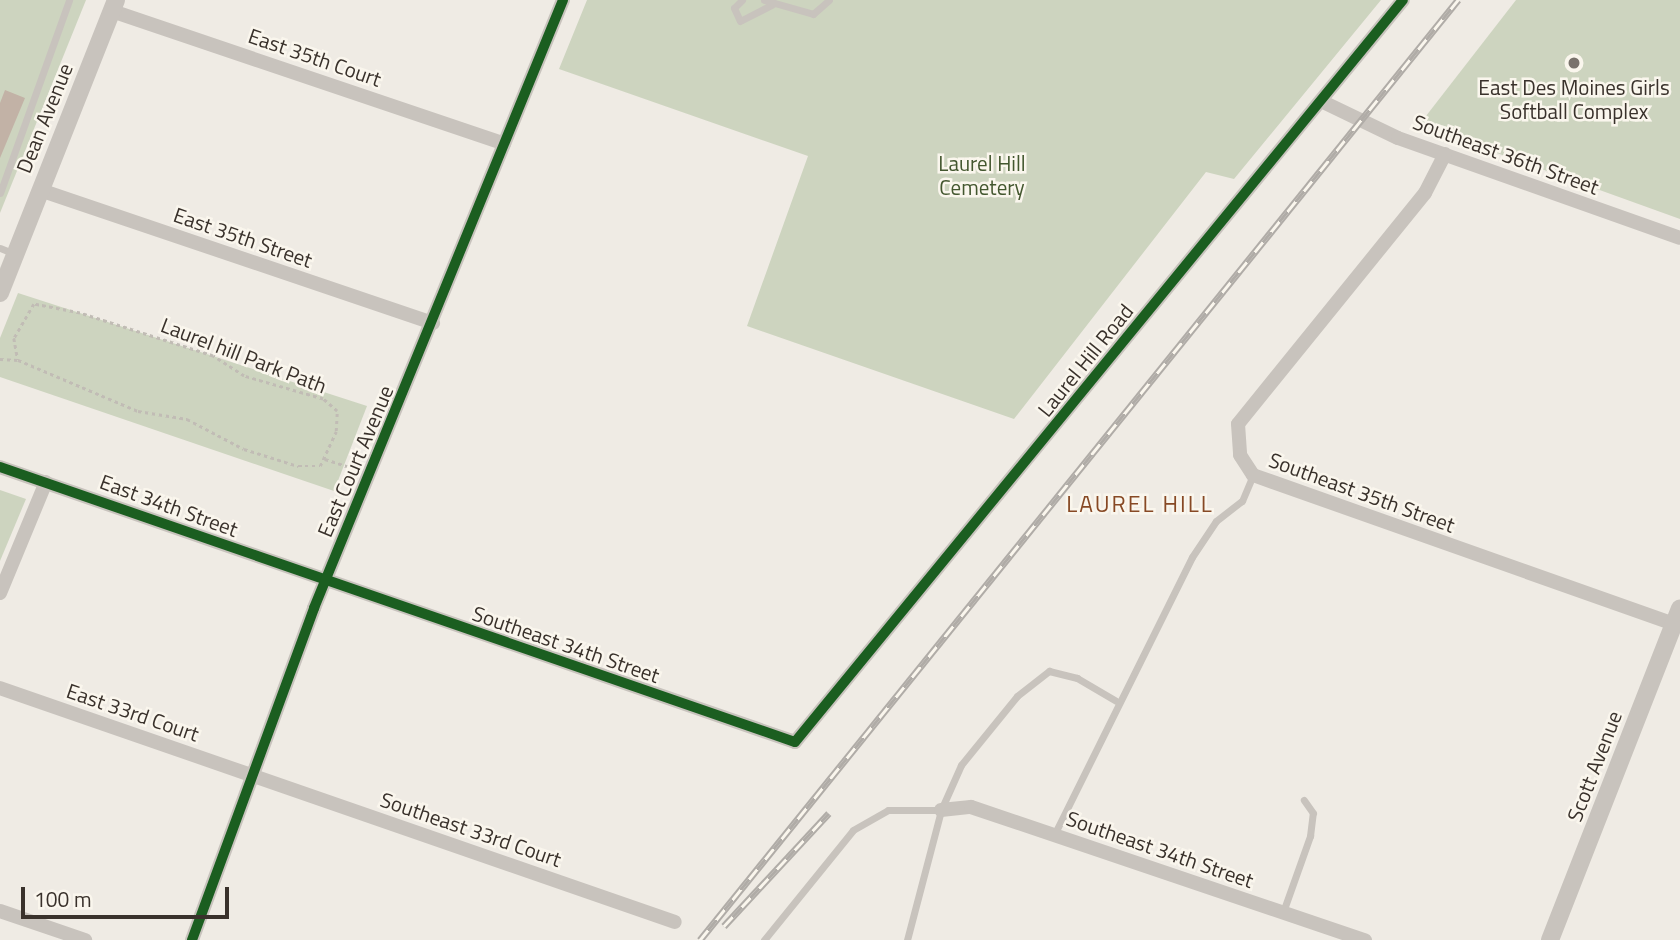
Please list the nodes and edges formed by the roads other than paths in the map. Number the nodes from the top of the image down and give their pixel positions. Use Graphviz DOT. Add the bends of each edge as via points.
graph roads {
  1 [pos="69,0"];
  2 [pos="563,0"];
  3 [pos="742,0"];
  4 [pos="764,0"];
  5 [pos="829,0"];
  6 [pos="1403,0"];
  7 [pos="114,5"];
  8 [pos="772,5"];
  9 [pos="1321,101"];
  10 [pos="504,144"];
  11 [pos="1445,154"];
  12 [pos="40,190"];
  13 [pos="0,193"];
  14 [pos="1680,238"];
  15 [pos="8,251"];
  16 [pos="1,285"];
  17 [pos="433,323"];
  18 [pos="0,467"];
  19 [pos="1253,475"];
  20 [pos="46,482"];
  21 [pos="326,581"];
  22 [pos="0,593"];
  23 [pos="1677,616"];
  24 [pos="0,688"];
  25 [pos="1116,701"];
  26 [pos="795,742"];
  27 [pos="253,775"];
  28 [pos="1304,800"];
  29 [pos="941,810"];
  30 [pos="1054,835"];
  31 [pos="0,911"];
  32 [pos="1283,912"];
  33 [pos="675,922"];
  34 [pos="85,940"];
  35 [pos="192,940"];
  36 [pos="764,940"];
  37 [pos="907,940"];
  38 [pos="1365,940"];
  39 [pos="1550,940"];
  1 -- 13 [label="lane"];
  2 -- 10 [label="street, East Court Avenue"];
  3 -- 8 [label="lane" via="734,8 740,22"];
  4 -- 8 [label="lane"];
  5 -- 8 [label="lane" via="813,14"];
  6 -- 9 [label="street, Laurel Hill Road"];
  7 -- 10 [label="street, East 35th Court"];
  7 -- 12 [label="street, Dean Avenue"];
  9 -- 11 [label="street, Southeast 36th Street"];
  9 -- 26 [label="street, Laurel Hill Road"];
  10 -- 17 [label="street, East Court Avenue"];
  11 -- 14 [label="street, Southeast 36th Street"];
  11 -- 19 [label="street, Southeast 35th Street" via="1425,193 1238,424 1240,455"];
  12 -- 15 [label="street, Dean Avenue"];
  12 -- 17 [label="street, East 35th Street"];
  15 -- 16 [label="street, Dean Avenue"];
  17 -- 21 [label="street, East Court Avenue"];
  18 -- 20 [label="street, East 34th Street"];
  19 -- 23 [label="street, Southeast 35th Street"];
  19 -- 25 [label="lane" via="1242,501 1216,521 1192,557"];
  20 -- 21 [label="street, East 34th Street"];
  20 -- 22 [label="street"];
  21 -- 26 [label="street, Southeast 34th Street"];
  21 -- 27 [label="street, East Court Avenue"];
  23 -- 39 [label="street, Scott Avenue"];
  24 -- 27 [label="street, East 33rd Court"];
  25 -- 29 [label="lane" via="1077,678 1049,671 1017,696 961,765"];
  25 -- 30 [label="lane"];
  27 -- 33 [label="street, Southeast 33rd Court"];
  27 -- 35 [label="street, East Court Avenue"];
  28 -- 32 [label="lane" via="1313,813 1310,836"];
  29 -- 30 [label="street, Southeast 34th Street" via="971,807"];
  29 -- 36 [label="lane" via="888,810 853,830"];
  29 -- 37 [label="lane"];
  30 -- 32 [label="street, Southeast 34th Street"];
  31 -- 34 [label="street"];
  32 -- 38 [label="street, Southeast 34th Street"];
}
